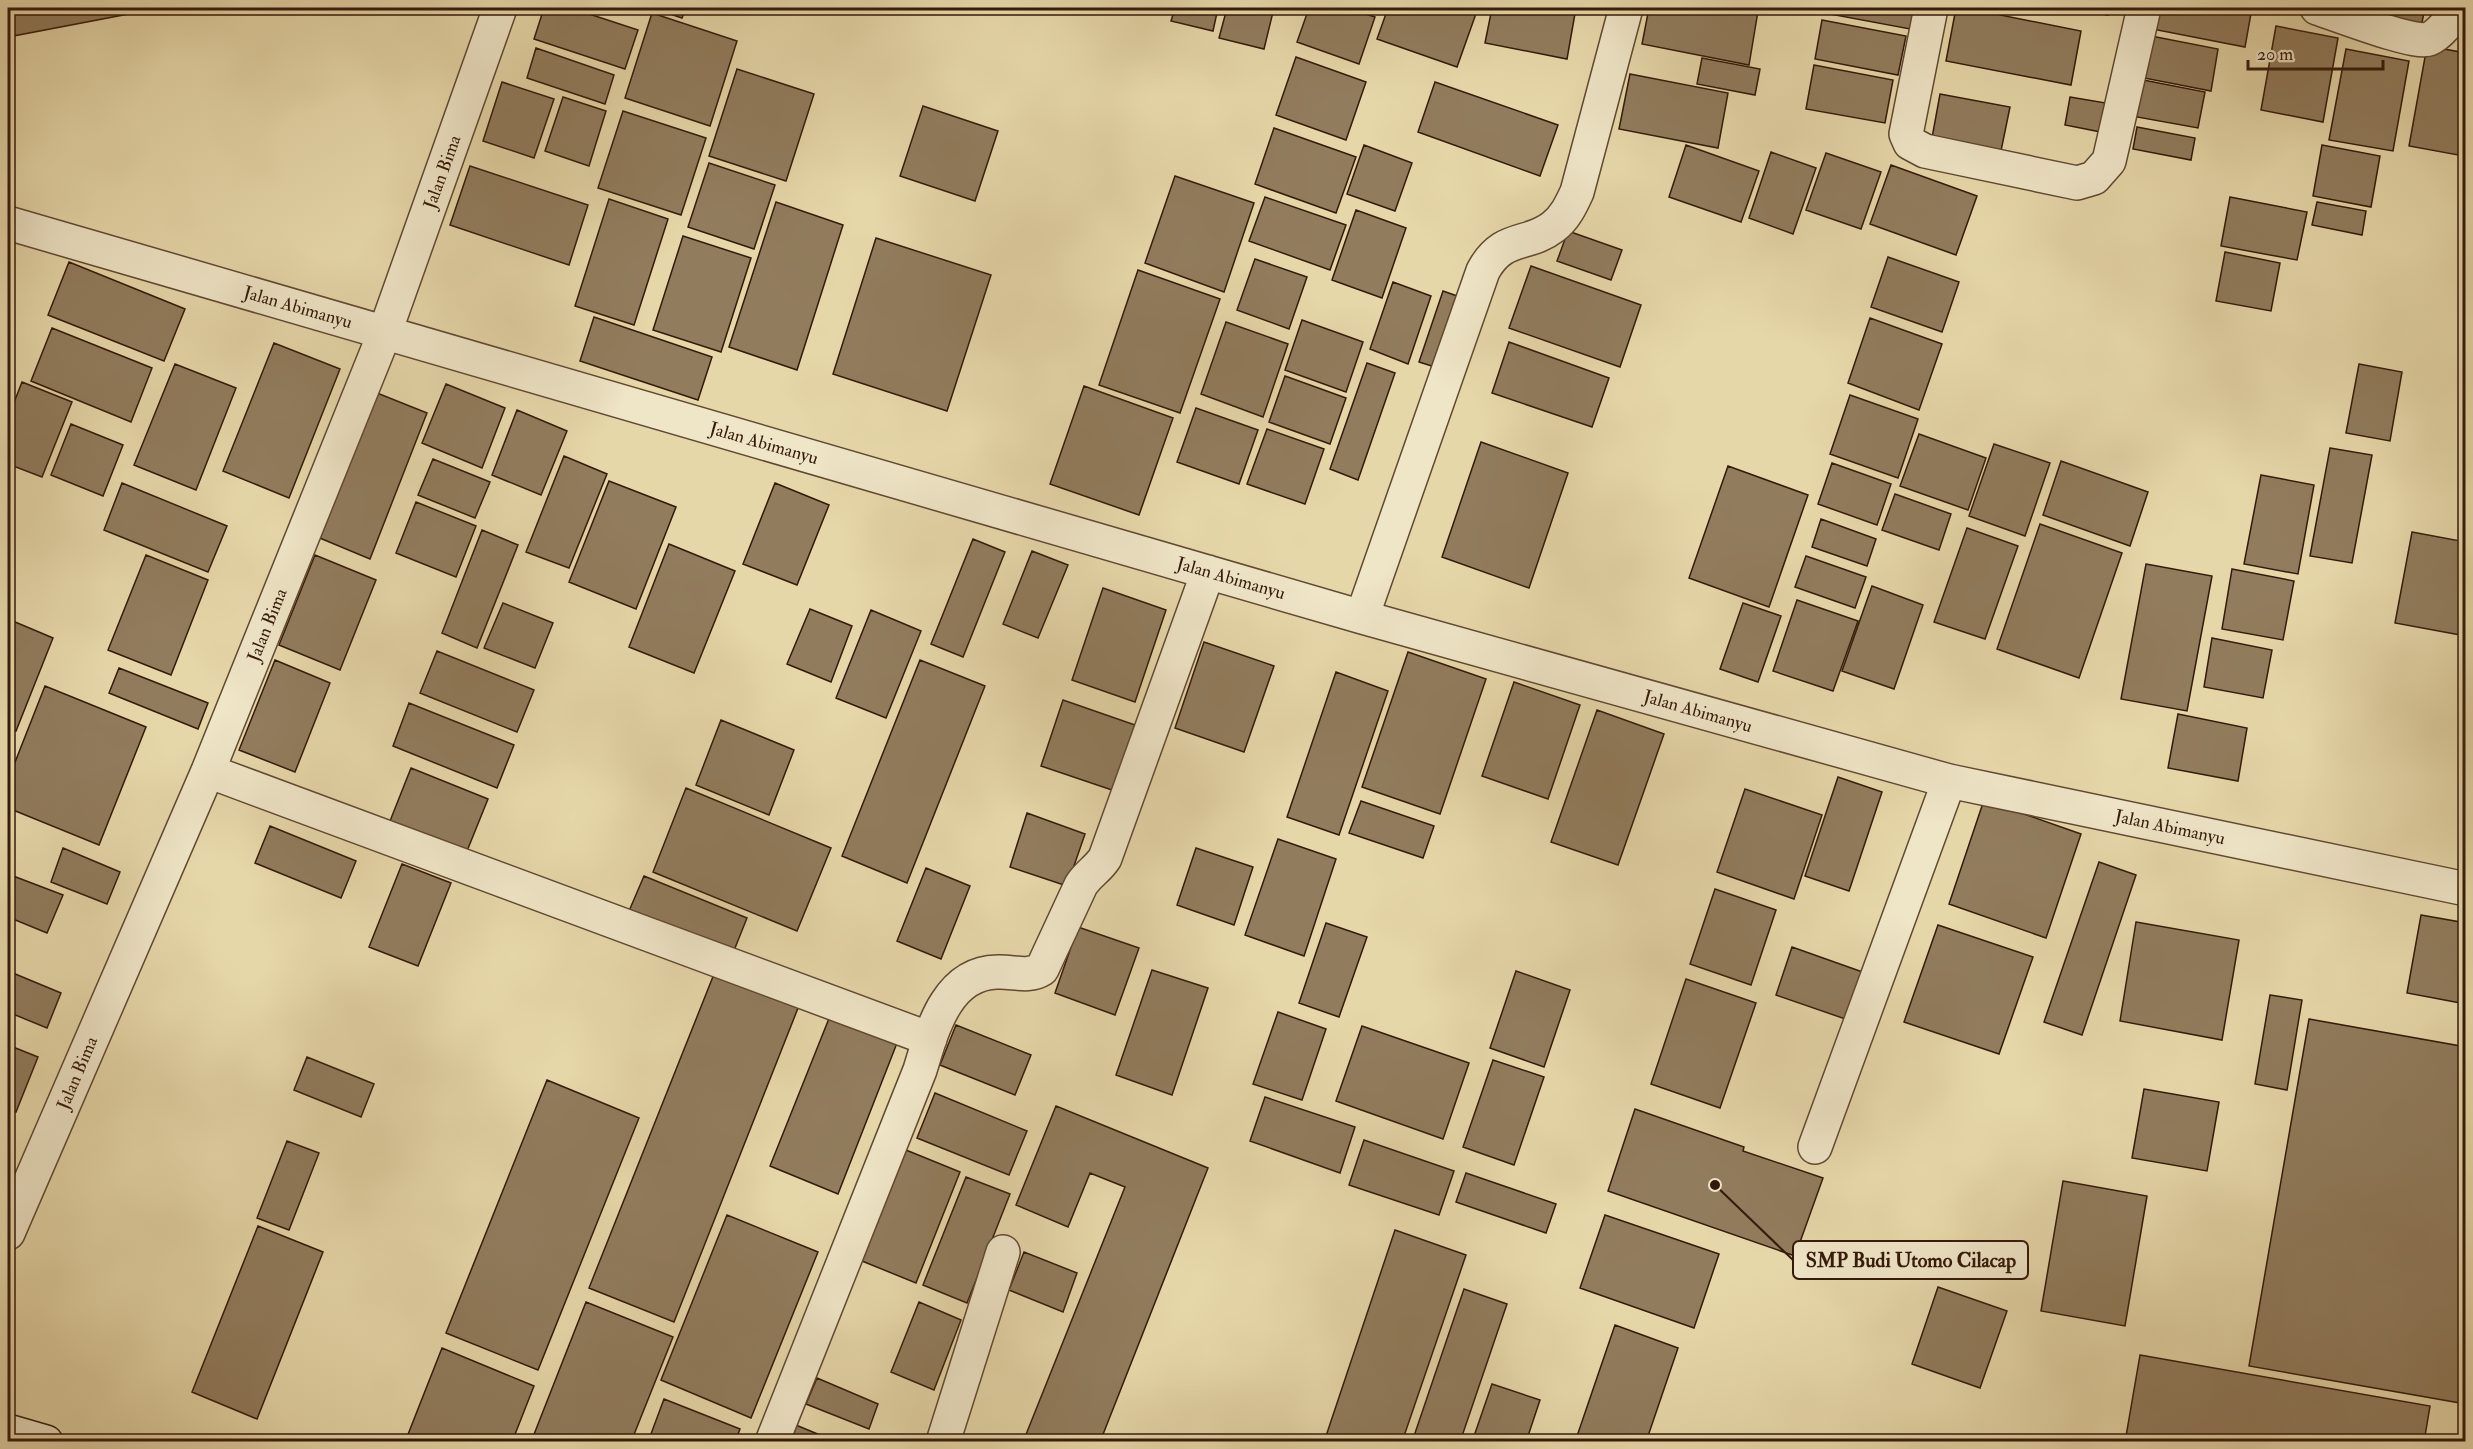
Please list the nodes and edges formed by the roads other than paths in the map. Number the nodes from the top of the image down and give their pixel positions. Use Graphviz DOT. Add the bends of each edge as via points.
graph roads {
  1 [pos="501,8"];
  2 [pos="1626,8"];
  3 [pos="1931,8"];
  4 [pos="2144,8"];
  5 [pos="2317,8"];
  6 [pos="2466,11"];
  7 [pos="8,223"];
  8 [pos="385,332"];
  9 [pos="1208,572"];
  10 [pos="1362,617"];
  11 [pos="208,771"];
  12 [pos="1949,781"];
  13 [pos="2466,889"];
  14 [pos="915,1033"];
  15 [pos="1815,1147"];
  16 [pos="8,1233"];
  17 [pos="1003,1252"];
  18 [pos="8,1431"];
  19 [pos="46,1442"];
  20 [pos="772,1442"];
  21 [pos="944,1442"];
  1 -- 8 [label="street, Jalan Bima"];
  2 -- 10 [label="street" via="1577,192 1567,213 1553,227 1499,249 1483,271"];
  3 -- 4 [label="street" via="1906,134 1910,143 1925,151 2077,183 2094,178 2109,161"];
  5 -- 6 [label="street" via="2427,41 2457,14"];
  7 -- 8 [label="street, Jalan Abimanyu"];
  8 -- 9 [label="street, Jalan Abimanyu"];
  8 -- 11 [label="street, Jalan Bima"];
  9 -- 10 [label="street, Jalan Abimanyu"];
  9 -- 14 [label="street" via="1105,858 1081,885 1042,969 1025,975 987,972 964,983"];
  10 -- 12 [label="street, Jalan Abimanyu"];
  11 -- 14 [label="street"];
  11 -- 16 [label="street, Jalan Bima"];
  12 -- 13 [label="street, Jalan Abimanyu"];
  12 -- 15 [label="street"];
  14 -- 20 [label="street" via="920,1070"];
  17 -- 21 [label="street"];
  18 -- 19 [label="street"];
}
